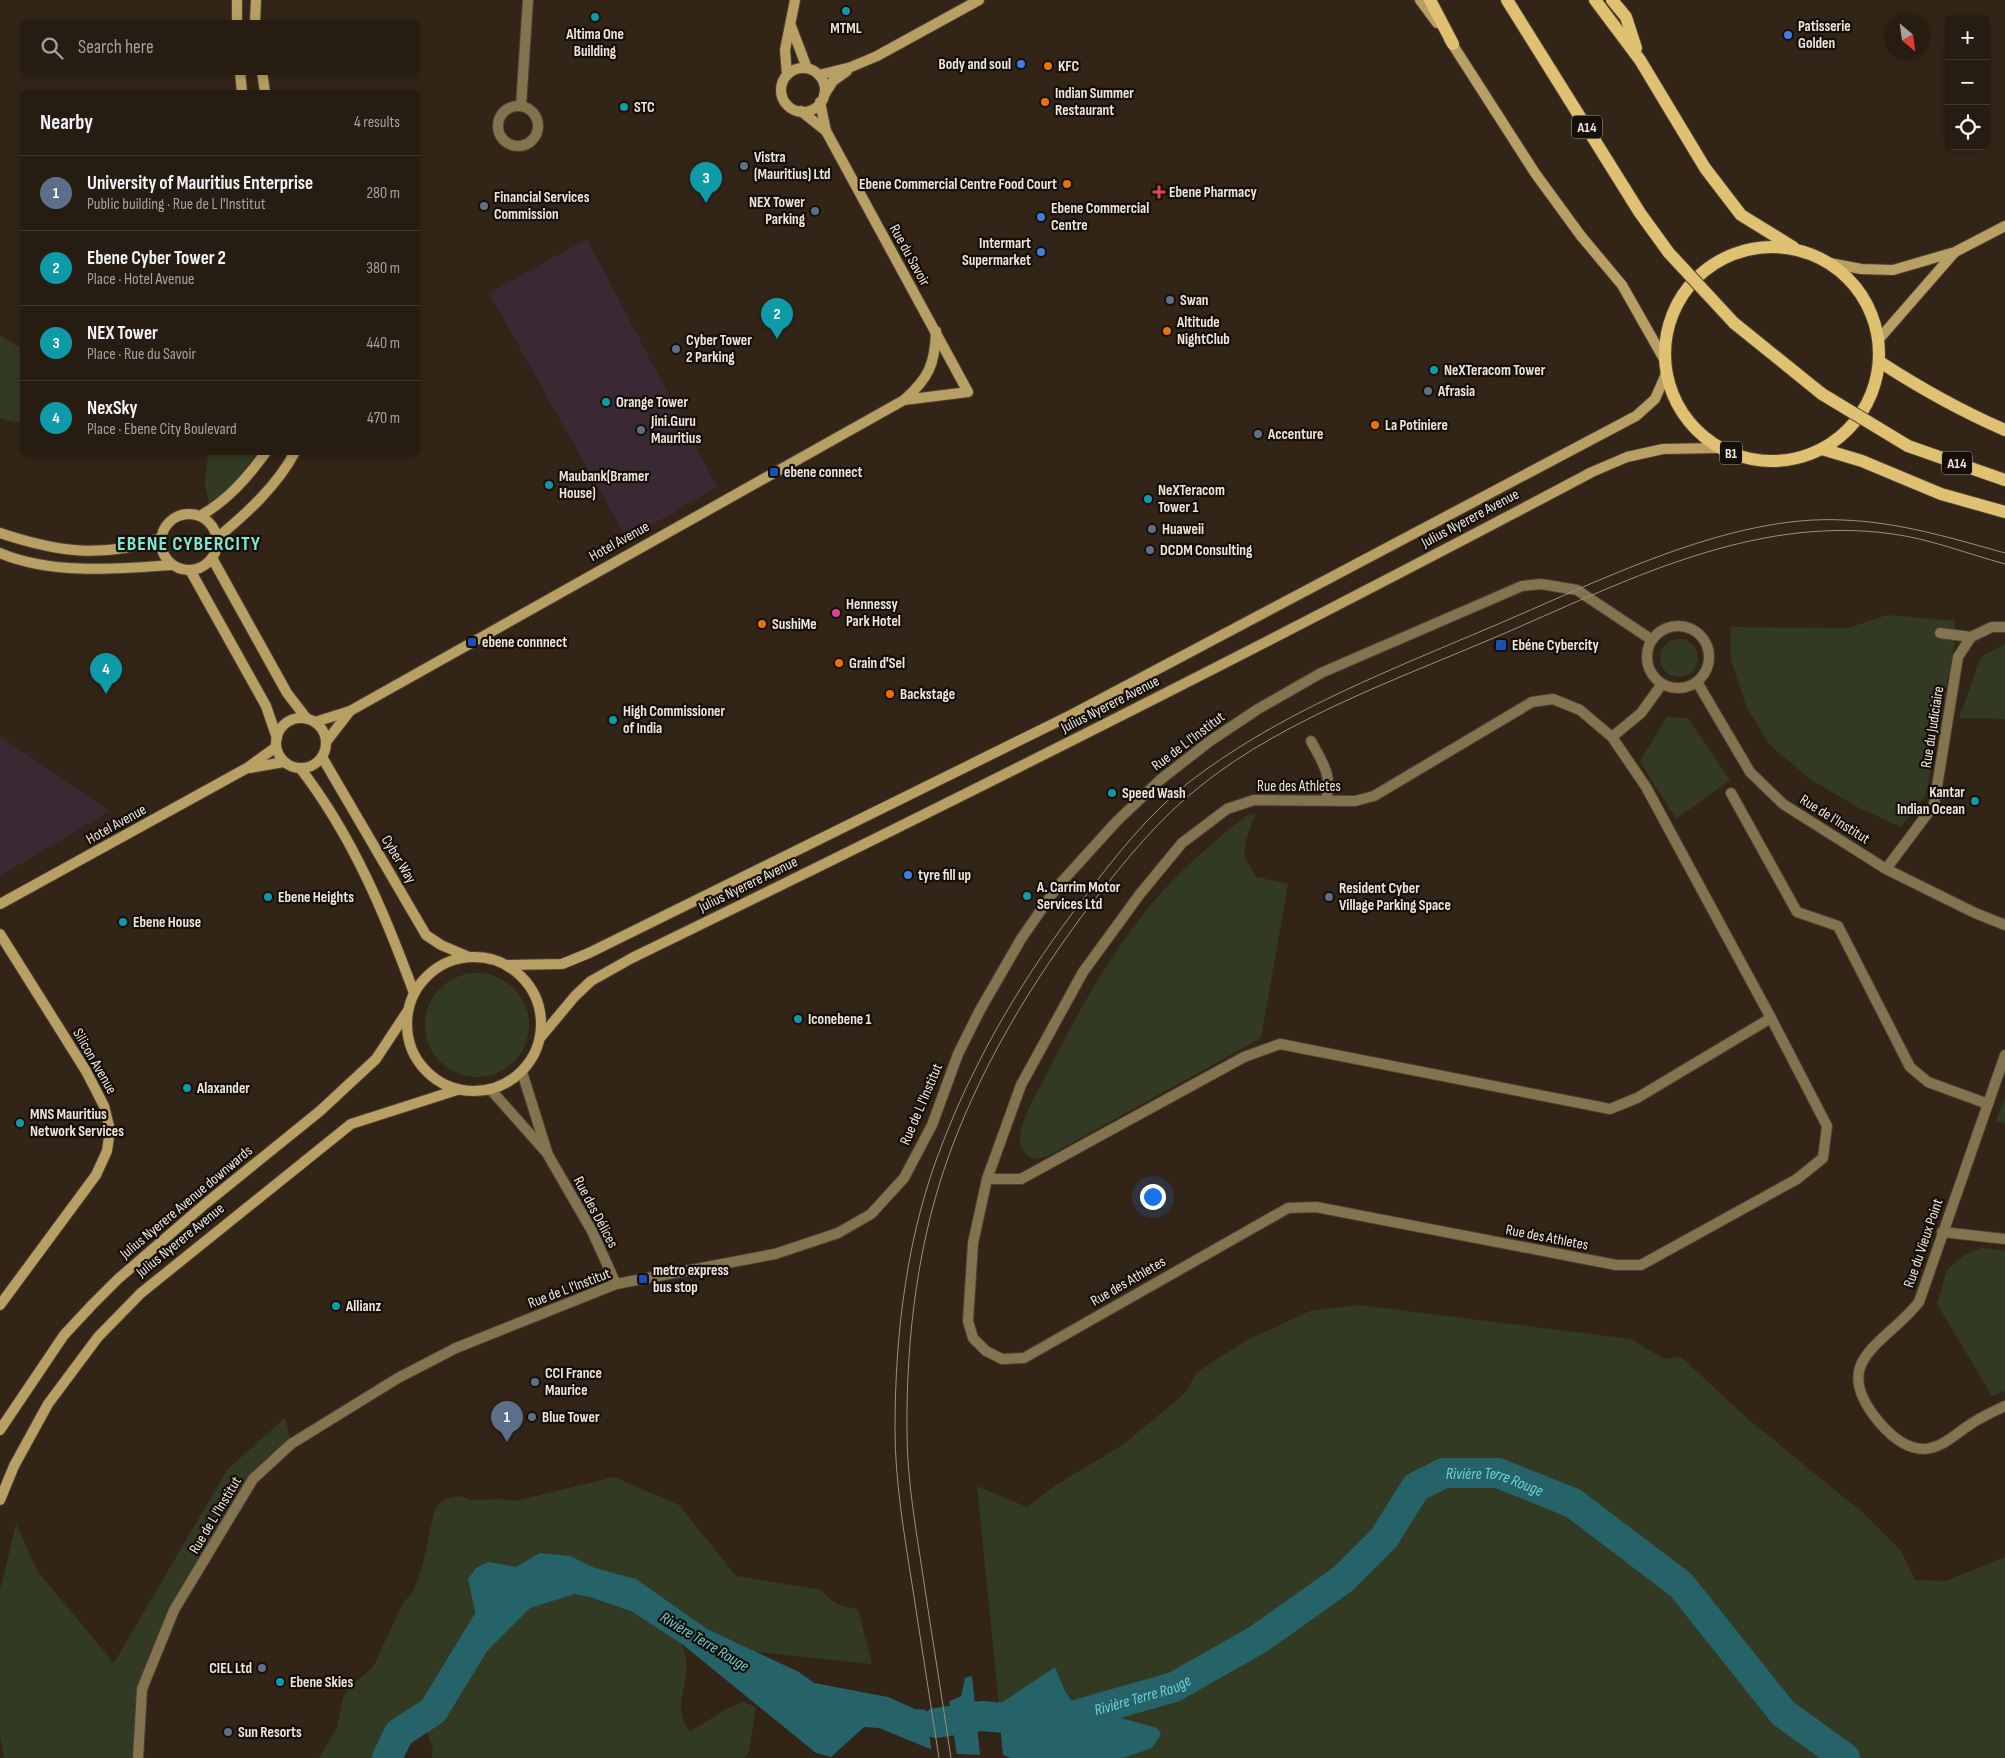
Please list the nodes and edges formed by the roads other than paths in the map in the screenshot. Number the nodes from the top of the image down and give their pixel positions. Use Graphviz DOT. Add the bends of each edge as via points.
graph roads {
  1 [pos="237,0"];
  2 [pos="256,0"];
  3 [pos="528,0"];
  4 [pos="796,0"];
  5 [pos="979,0"];
  6 [pos="1420,0"];
  7 [pos="1430,0"];
  8 [pos="1507,0"];
  9 [pos="1595,0"];
  10 [pos="1612,0"];
  11 [pos="237,20"];
  12 [pos="255,20"];
  13 [pos="791,26"];
  14 [pos="1452,44"];
  15 [pos="1640,60"];
  16 [pos="807,68"];
  17 [pos="851,68"];
  18 [pos="240,75"];
  19 [pos="262,75"];
  20 [pos="787,75"];
  21 [pos="819,75"];
  22 [pos="242,90"];
  23 [pos="265,90"];
  24 [pos="822,99"];
  25 [pos="521,106"];
  26 [pos="801,111"];
  27 [pos="826,132"];
  28 [pos="2005,226"];
  29 [pos="1796,248"];
  30 [pos="1955,252"];
  31 [pos="1830,263"];
  32 [pos="936,331"];
  33 [pos="1880,339"];
  34 [pos="1664,360"];
  35 [pos="1880,362"];
  36 [pos="1666,374"];
  37 [pos="968,392"];
  38 [pos="904,400"];
  39 [pos="2005,430"];
  40 [pos="1718,448"];
  41 [pos="1822,450"];
  42 [pos="264,455"];
  43 [pos="293,455"];
  44 [pos="2005,480"];
  45 [pos="2005,512"];
  46 [pos="200,516"];
  47 [pos="0,533"];
  48 [pos="160,538"];
  49 [pos="217,538"];
  50 [pos="0,553"];
  51 [pos="212,558"];
  52 [pos="172,565"];
  53 [pos="190,570"];
  54 [pos="2005,627"];
  55 [pos="1940,633"];
  56 [pos="1971,637"];
  57 [pos="1652,640"];
  58 [pos="1697,682"];
  59 [pos="1662,684"];
  60 [pos="350,710"];
  61 [pos="311,721"];
  62 [pos="1612,737"];
  63 [pos="1311,741"];
  64 [pos="326,742"];
  65 [pos="276,743"];
  66 [pos="322,757"];
  67 [pos="284,762"];
  68 [pos="247,768"];
  69 [pos="300,768"];
  70 [pos="1731,793"];
  71 [pos="1326,800"];
  72 [pos="1886,869"];
  73 [pos="0,904"];
  74 [pos="2005,925"];
  75 [pos="0,934"];
  76 [pos="469,957"];
  77 [pos="508,965"];
  78 [pos="414,993"];
  79 [pos="407,1012"];
  80 [pos="1771,1018"];
  81 [pos="540,1038"];
  82 [pos="2005,1055"];
  83 [pos="522,1072"];
  84 [pos="457,1090"];
  85 [pos="491,1090"];
  86 [pos="1988,1104"];
  87 [pos="548,1155"];
  88 [pos="987,1179"];
  89 [pos="1942,1232"];
  90 [pos="2005,1239"];
  91 [pos="616,1284"];
  92 [pos="0,1305"];
  93 [pos="2005,1406"];
  94 [pos="0,1430"];
  95 [pos="0,1500"];
  96 [pos="138,1758"];
  1 -- 11 [label="main road"];
  2 -- 12 [label="main road"];
  3 -- 25 [label="street"];
  4 -- 13 [label="main road"];
  5 -- 17 [label="main road"];
  6 -- 14 [label="main road"];
  7 -- 14 [label="main road"];
  8 -- 44 [label="main road, A14, bridge" via="1640,213 1669,253 1734,323 1822,394 1908,446"];
  9 -- 15 [label="main road"];
  10 -- 15 [label="main road" via="1626,17"];
  13 -- 16 [label="main road"];
  13 -- 20 [label="main road" via="785,50"];
  14 -- 34 [label="main road" via="1535,172 1581,236 1622,285"];
  15 -- 29 [label="main road" via="1704,168 1741,215"];
  16 -- 20 [label="main road" via="792,70"];
  16 -- 21 [label="main road"];
  17 -- 21 [label="main road"];
  17 -- 24 [label="main road" via="833,81"];
  18 -- 22 [label="main road"];
  19 -- 23 [label="main road"];
  20 -- 26 [label="main road" via="781,94 788,106"];
  21 -- 24 [label="main road" via="824,89"];
  24 -- 26 [label="main road" via="815,108"];
  24 -- 27 [label="main road, Rue du Savoir"];
  26 -- 27 [label="main road, Rue du Savoir"];
  27 -- 32 [label="main road, Rue du Savoir"];
  28 -- 30 [label="main road, Julius Nyerere Avenue / B1"];
  29 -- 31 [label="main road, Julius Nyerere Avenue / B1"];
  29 -- 34 [label="main road, Julius Nyerere Avenue / B1" via="1763,247 1731,255 1703,272 1681,297 1668,327"];
  30 -- 31 [label="main road, Julius Nyerere Avenue / B1" via="1893,270"];
  30 -- 33 [label="main road, Julius Nyerere Avenue / B1"];
  31 -- 33 [label="main road, Julius Nyerere Avenue / B1" via="1854,283 1871,309"];
  32 -- 37 [label="main road, Rue du Savoir"];
  32 -- 38 [label="main road, Hotel Avenue" via="936,351 931,370 920,386"];
  33 -- 35 [label="main road, Julius Nyerere Avenue / B1"];
  34 -- 36 [label="main road, Julius Nyerere Avenue / B1"];
  35 -- 39 [label="main road" via="1971,415"];
  35 -- 41 [label="main road, Julius Nyerere Avenue / B1" via="1871,397 1856,420"];
  36 -- 40 [label="main road, Julius Nyerere Avenue / B1" via="1676,403 1694,429"];
  36 -- 77 [label="main road, Julius Nyerere Avenue / B1" via="1655,398 1636,416 1071,715 589,953 562,964"];
  37 -- 38 [label="main road, Hotel Avenue"];
  38 -- 60 [label="main road, Hotel Avenue"];
  40 -- 41 [label="main road, Julius Nyerere Avenue / B1" via="1760,461 1782,461"];
  40 -- 81 [label="main road, Julius Nyerere Avenue / B1" via="1663,449 1627,457 1592,472 1374,588 1049,753 632,958 591,981"];
  41 -- 45 [label="main road" via="1862,461 1942,494"];
  42 -- 46 [label="main road" via="244,482"];
  43 -- 49 [label="main road" via="258,500"];
  46 -- 48 [label="main road" via="190,514 174,518"];
  46 -- 49 [label="main road" via="210,523"];
  47 -- 48 [label="main road" via="68,551 107,552"];
  48 -- 52 [label="main road" via="162,553"];
  49 -- 51 [label="main road"];
  50 -- 52 [label="main road" via="45,566 135,568"];
  51 -- 53 [label="main road"];
  51 -- 61 [label="main road" via="286,693"];
  52 -- 53 [label="main road"];
  53 -- 65 [label="main road" via="266,706"];
  54 -- 56 [label="street" via="1992,627"];
  55 -- 56 [label="street"];
  56 -- 72 [label="street, Rue du Judiciaire" via="1958,657 1934,805"];
  57 -- 58 [label="street" via="1667,628 1676,626 1698,632 1710,654 1704,674"];
  57 -- 59 [label="street" via="1648,649 1649,668"];
  57 -- 91 [label="street, Rue de L l'Institut" via="1577,590 1541,584 1522,586 1321,673 1258,710 1210,741 1160,780 1116,822 1057,887 1021,939 980,1010 958,1054 932,1125 904,1178 871,1214 838,1233 775,1254"];
  58 -- 59 [label="street" via="1680,688"];
  58 -- 72 [label="street, Rue de l'Institut" via="1750,772 1783,804"];
  59 -- 62 [label="street" via="1641,713"];
  60 -- 61 [label="main road, Hotel Avenue"];
  60 -- 64 [label="main road, Hotel Avenue"];
  61 -- 64 [label="main road" via="321,728"];
  61 -- 65 [label="main road" via="292,720 280,731"];
  62 -- 71 [label="street, Rue des Athletes" via="1580,710 1553,699 1532,702 1374,796 1355,801"];
  62 -- 80 [label="street, Rue des Athletes" via="1646,787"];
  63 -- 71 [label="street" via="1326,770 1330,786"];
  64 -- 66 [label="main road"];
  65 -- 67 [label="main road"];
  65 -- 68 [label="main road, Hotel Avenue"];
  66 -- 69 [label="main road" via="316,763"];
  66 -- 76 [label="main road, Cyber Way" via="426,935 441,946"];
  67 -- 68 [label="main road, Hotel Avenue"];
  67 -- 69 [label="main road"];
  68 -- 73 [label="main road, Hotel Avenue"];
  69 -- 78 [label="main road" via="361,864"];
  70 -- 86 [label="street" via="1797,912 1838,926 1910,1066 1928,1082"];
  71 -- 88 [label="street, Rue des Athletes" via="1254,800 1227,809 1182,843 1083,972 1021,1085"];
  72 -- 74 [label="street, Rue de l'Institut"];
  75 -- 92 [label="main road, Silicon Avenue" via="86,1071 104,1106 110,1130 107,1151 96,1176"];
  76 -- 77 [label="main road, B1" via="489,958"];
  76 -- 78 [label="main road, B1" via="447,962 428,975"];
  77 -- 81 [label="main road, B1" via="525,979 536,996 542,1017"];
  78 -- 79 [label="main road, B1"];
  79 -- 84 [label="main road, B1" via="407,1032 412,1052 419,1063 438,1082"];
  79 -- 94 [label="main road, Julius Nyerere Avenue downwards" via="376,1059 118,1279 92,1305 64,1335"];
  80 -- 88 [label="street" via="1637,1098 1610,1109 1280,1044 1244,1057 1021,1179"];
  80 -- 88 [label="street, Rue des Athletes" via="1827,1126 1823,1158 1798,1179 1641,1264 1616,1265 1316,1207 1288,1208 1024,1358 1002,1359 986,1351 973,1338 968,1321 973,1243"];
  81 -- 83 [label="main road, B1" via="534,1056"];
  82 -- 86 [label="street, Rue du Vieux Point"];
  83 -- 85 [label="main road, B1"];
  83 -- 87 [label="street, Rue des Délices"];
  84 -- 85 [label="main road, B1"];
  84 -- 95 [label="main road, Julius Nyerere Avenue / B1" via="351,1124 141,1293 98,1337 48,1404 14,1466"];
  85 -- 87 [label="street, Rue des Délices"];
  86 -- 89 [label="street, Rue du Vieux Point"];
  87 -- 91 [label="street, Rue des Délices" via="592,1231"];
  89 -- 90 [label="street"];
  89 -- 93 [label="street, Rue du Vieux Point" via="1918,1302 1907,1317 1872,1346 1863,1359 1859,1373 1863,1400 1894,1437 1924,1449 1947,1442 1968,1425"];
  91 -- 96 [label="street, Rue de L l'Institut" via="456,1348 398,1378 291,1444 253,1479 174,1610 142,1689"];
}
